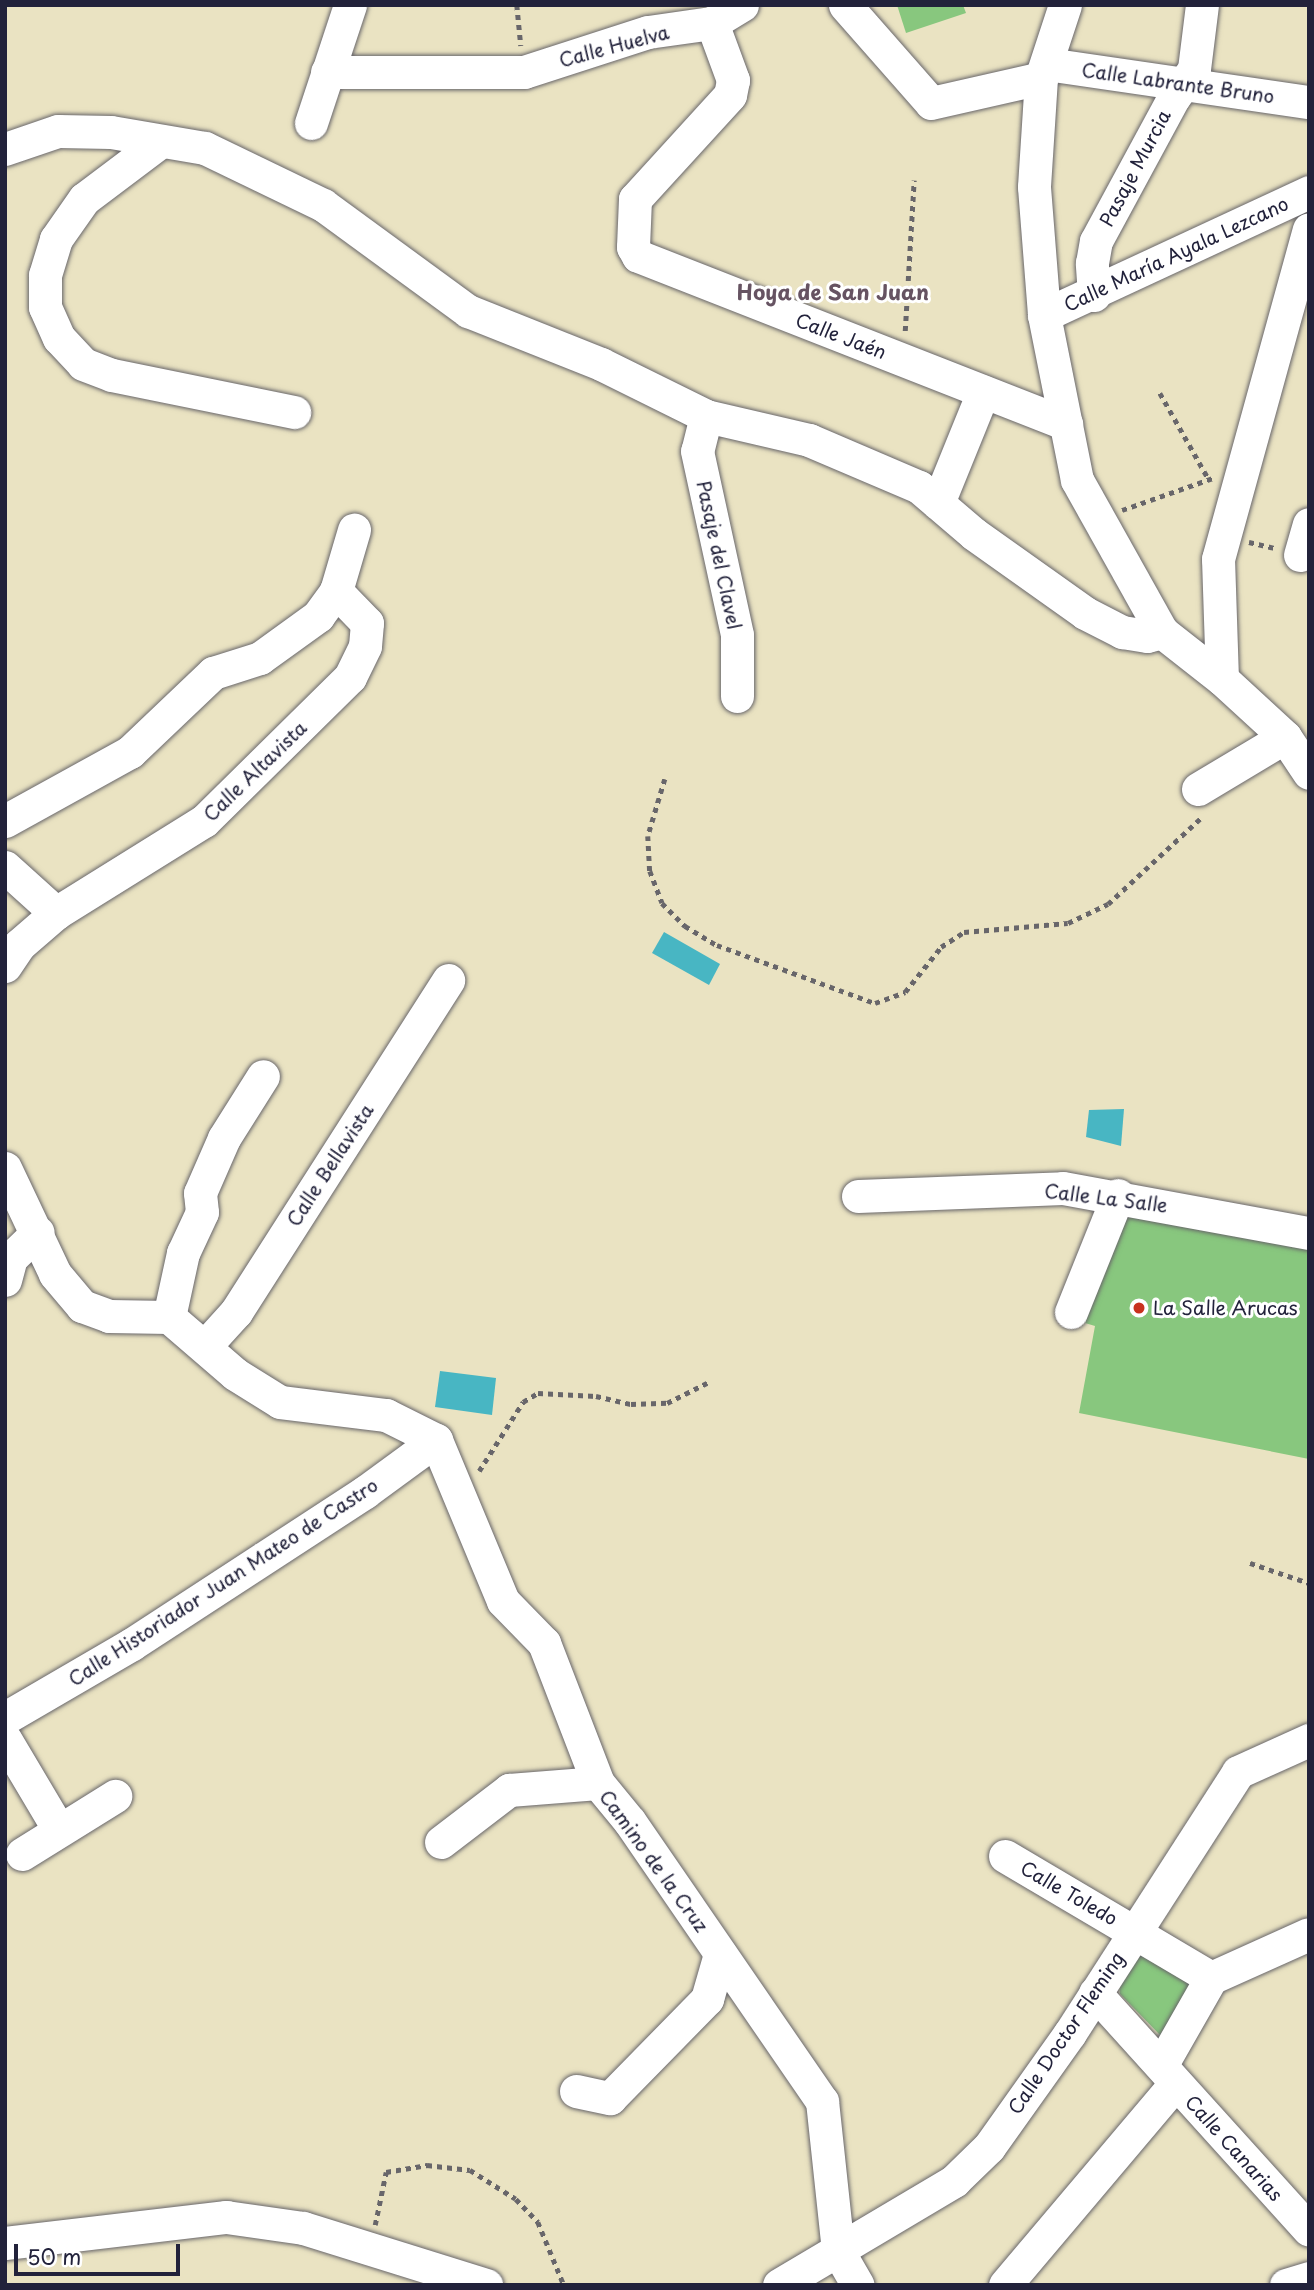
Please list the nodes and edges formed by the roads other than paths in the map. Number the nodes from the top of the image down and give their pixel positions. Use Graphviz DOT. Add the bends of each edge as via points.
graph roads {
  1 [pos="350,5"];
  2 [pos="742,5"];
  3 [pos="845,5"];
  4 [pos="1065,5"];
  5 [pos="1202,5"];
  6 [pos="712,23"];
  7 [pos="1044,71"];
  8 [pos="327,72"];
  9 [pos="1184,83"];
  10 [pos="1309,102"];
  11 [pos="311,123"];
  12 [pos="161,141"];
  13 [pos="5,149"];
  14 [pos="1305,224"];
  15 [pos="1094,295"];
  16 [pos="1044,315"];
  17 [pos="983,392"];
  18 [pos="294,412"];
  19 [pos="706,416"];
  20 [pos="1066,424"];
  21 [pos="938,503"];
  22 [pos="354,530"];
  23 [pos="336,591"];
  24 [pos="1162,632"];
  25 [pos="1222,679"];
  26 [pos="737,696"];
  27 [pos="1284,737"];
  28 [pos="1309,773"];
  29 [pos="1198,789"];
  30 [pos="5,821"];
  31 [pos="5,867"];
  32 [pos="55,913"];
  33 [pos="5,966"];
  34 [pos="448,981"];
  35 [pos="263,1076"];
  36 [pos="5,1168"];
  37 [pos="1118,1195"];
  38 [pos="858,1196"];
  39 [pos="38,1233"];
  40 [pos="1309,1233"];
  41 [pos="5,1280"];
  42 [pos="1071,1312"];
  43 [pos="169,1317"];
  44 [pos="206,1345"];
  45 [pos="436,1440"];
  46 [pos="5,1718"];
  47 [pos="5,1740"];
  48 [pos="1309,1740"];
  49 [pos="598,1783"];
  50 [pos="115,1796"];
  51 [pos="59,1830"];
  52 [pos="440,1842"];
  53 [pos="22,1854"];
  54 [pos="1005,1856"];
  55 [pos="1134,1930"];
  56 [pos="1309,1934"];
  57 [pos="720,1954"];
  58 [pos="1211,1978"];
  59 [pos="1095,1993"];
  60 [pos="1169,2074"];
  61 [pos="576,2091"];
  62 [pos="1309,2230"];
  63 [pos="5,2243"];
  64 [pos="838,2250"];
  65 [pos="1309,2278"];
  66 [pos="486,2285"];
  67 [pos="779,2285"];
  68 [pos="858,2285"];
  69 [pos="1006,2285"];
  70 [pos="1286,2285"];
  1 -- 8 [label="street"];
  2 -- 6 [label="street, Calle Huelva"];
  3 -- 7 [label="street" via="931,103"];
  4 -- 7 [label="street"];
  5 -- 9 [label="street, Pasaje Murcia" via="1194,69"];
  6 -- 8 [label="street, Calle Huelva" via="648,32 524,72"];
  6 -- 17 [label="street, Calle Jaén" via="733,80 730,95 635,199 633,247 638,256"];
  7 -- 9 [label="street, Calle Labrante Bruno"];
  7 -- 16 [label="street" via="1034,187"];
  8 -- 11 [label="street"];
  9 -- 10 [label="street, Calle Labrante Bruno"];
  9 -- 15 [label="street, Pasaje Murcia" via="1096,241 1091,263"];
  12 -- 13 [label="street" via="111,132 58,131"];
  12 -- 18 [label="street" via="83,200 56,239 45,275 45,307 59,338 83,364 112,375"];
  12 -- 19 [label="street" via="205,148 323,205 468,312 601,364"];
  14 -- 15 [label="street, Calle María Ayala Lezcano"];
  14 -- 25 [label="street" via="1223,477 1224,535 1219,559"];
  15 -- 16 [label="street, Calle María Ayala Lezcano"];
  16 -- 20 [label="street"];
  17 -- 20 [label="street, Calle Jaén"];
  17 -- 21 [label="street"];
  19 -- 21 [label="street" via="809,440 919,487"];
  19 -- 26 [label="street, Pasaje del Clavel" via="696,451 737,635"];
  20 -- 24 [label="street" via="1077,481"];
  21 -- 24 [label="street" via="1085,613 1122,632 1147,636"];
  22 -- 23 [label="street"];
  23 -- 30 [label="street" via="318,616 260,658 214,673 130,752"];
  23 -- 32 [label="street, Calle Altavista" via="367,623 365,646 350,677 204,821"];
  24 -- 25 [label="street"];
  25 -- 27 [label="street"];
  27 -- 28 [label="street"];
  27 -- 29 [label="street"];
  31 -- 32 [label="street"];
  32 -- 33 [label="street, Calle Altavista" via="19,945"];
  34 -- 44 [label="street, Calle Bellavista" via="236,1312"];
  35 -- 43 [label="street" via="224,1138 200,1193 201,1212 183,1253"];
  36 -- 39 [label="street"];
  37 -- 38 [label="street, Calle La Salle" via="1063,1188"];
  37 -- 40 [label="street, Calle La Salle"];
  37 -- 42 [label="street"];
  39 -- 41 [label="street" via="11,1258"];
  39 -- 43 [label="street" via="55,1274 82,1306 109,1316"];
  43 -- 44 [label="street"];
  44 -- 45 [label="street" via="235,1374 280,1402 386,1415"];
  45 -- 46 [label="street, Calle Historiador Juan Mateo de Castro" via="365,1492 155,1629"];
  45 -- 49 [label="street, Camino de la Cruz" via="503,1601 544,1643"];
  47 -- 51 [label="street"];
  48 -- 55 [label="street, Calle Doctor Fleming" via="1238,1772"];
  49 -- 52 [label="street" via="509,1790"];
  49 -- 57 [label="street, Camino de la Cruz"];
  50 -- 51 [label="street"];
  51 -- 53 [label="street"];
  54 -- 55 [label="street, Calle Toledo"];
  55 -- 58 [label="street, Calle Toledo"];
  55 -- 59 [label="street, Calle Doctor Fleming"];
  56 -- 58 [label="street"];
  57 -- 61 [label="street" via="706,1999 610,2098"];
  57 -- 64 [label="street, Camino de la Cruz" via="822,2101"];
  58 -- 60 [label="street"];
  59 -- 60 [label="street, Calle Canarias"];
  59 -- 64 [label="street, Calle Doctor Fleming" via="989,2147 954,2181"];
  60 -- 62 [label="street, Calle Canarias"];
  60 -- 69 [label="street"];
  63 -- 66 [label="street" via="226,2217 303,2228"];
  64 -- 67 [label="street, Calle Doctor Fleming"];
  64 -- 68 [label="street"];
  65 -- 70 [label="street"];
}
